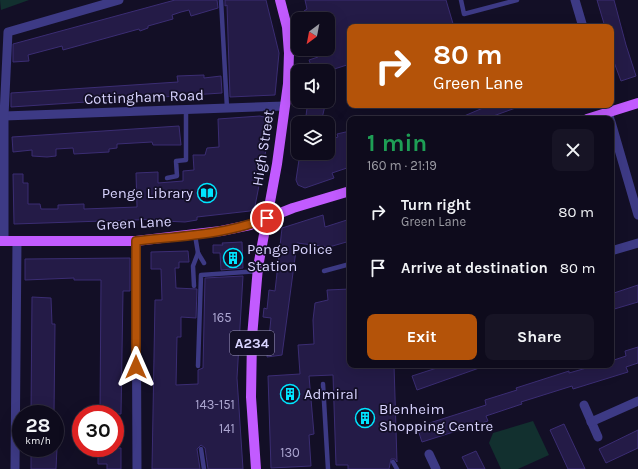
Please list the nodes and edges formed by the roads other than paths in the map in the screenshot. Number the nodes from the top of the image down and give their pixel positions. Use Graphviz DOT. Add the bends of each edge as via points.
graph roads {
  1 [pos="119,0"];
  2 [pos="221,0"];
  3 [pos="280,0"];
  4 [pos="461,0"];
  5 [pos="517,0"];
  6 [pos="575,0"];
  7 [pos="582,24"];
  8 [pos="638,103"];
  9 [pos="285,106"];
  10 [pos="227,108"];
  11 [pos="186,110"];
  12 [pos="609,115"];
  13 [pos="4,116"];
  14 [pos="614,132"];
  15 [pos="167,178"];
  16 [pos="347,192"];
  17 [pos="638,215"];
  18 [pos="267,218"];
  19 [pos="195,235"];
  20 [pos="2,240"];
  21 [pos="17,241"];
  22 [pos="136,241"];
  23 [pos="638,243"];
  24 [pos="614,250"];
  25 [pos="198,253"];
  26 [pos="204,263"];
  27 [pos="347,265"];
  28 [pos="258,271"];
  29 [pos="324,271"];
  30 [pos="188,277"];
  31 [pos="194,278"];
  32 [pos="194,286"];
  33 [pos="198,366"];
  34 [pos="323,384"];
  35 [pos="638,401"];
  36 [pos="584,405"];
  37 [pos="592,422"];
  38 [pos="598,437"];
  39 [pos="201,449"];
  40 [pos="429,454"];
  41 [pos="393,462"];
  42 [pos="15,469"];
  43 [pos="137,469"];
  44 [pos="204,469"];
  45 [pos="256,469"];
  46 [pos="328,469"];
  47 [pos="397,469"];
  48 [pos="436,469"];
  1 -- 13 [label="street" via="8,32"];
  2 -- 10 [label="lane"];
  3 -- 9 [label="main road, High Street / A234" via="290,53"];
  4 -- 5 [label="lane" via="464,14"];
  6 -- 7 [label="street"];
  8 -- 12 [label="main road"];
  9 -- 10 [label="street, Cottingham Road"];
  9 -- 18 [label="main road, High Street / A234"];
  10 -- 11 [label="street, Cottingham Road"];
  11 -- 13 [label="street, Cottingham Road"];
  11 -- 15 [label="lane" via="186,160 176,161 177,176"];
  13 -- 20 [label="street"];
  14 -- 17 [label="street"];
  16 -- 18 [label="main road, Green Lane"];
  18 -- 19 [label="main road, Green Lane" via="222,232"];
  18 -- 28 [label="main road, High Street / A234"];
  19 -- 22 [label="main road, Green Lane"];
  19 -- 25 [label="lane"];
  20 -- 21 [label="main road, Green Lane"];
  21 -- 22 [label="main road, Green Lane"];
  21 -- 42 [label="street"];
  22 -- 43 [label="street"];
  23 -- 24 [label="street"];
  25 -- 26 [label="lane"];
  25 -- 31 [label="lane" via="193,266"];
  27 -- 29 [label="lane"];
  28 -- 33 [label="lane" via="201,275"];
  28 -- 45 [label="main road, High Street / A234" via="252,337 251,390"];
  30 -- 31 [label="lane"];
  31 -- 32 [label="lane"];
  34 -- 46 [label="lane"];
  35 -- 37 [label="street"];
  36 -- 37 [label="street"];
  37 -- 38 [label="street"];
  39 -- 44 [label="lane"];
  40 -- 48 [label="street"];
  41 -- 47 [label="lane"];
}
